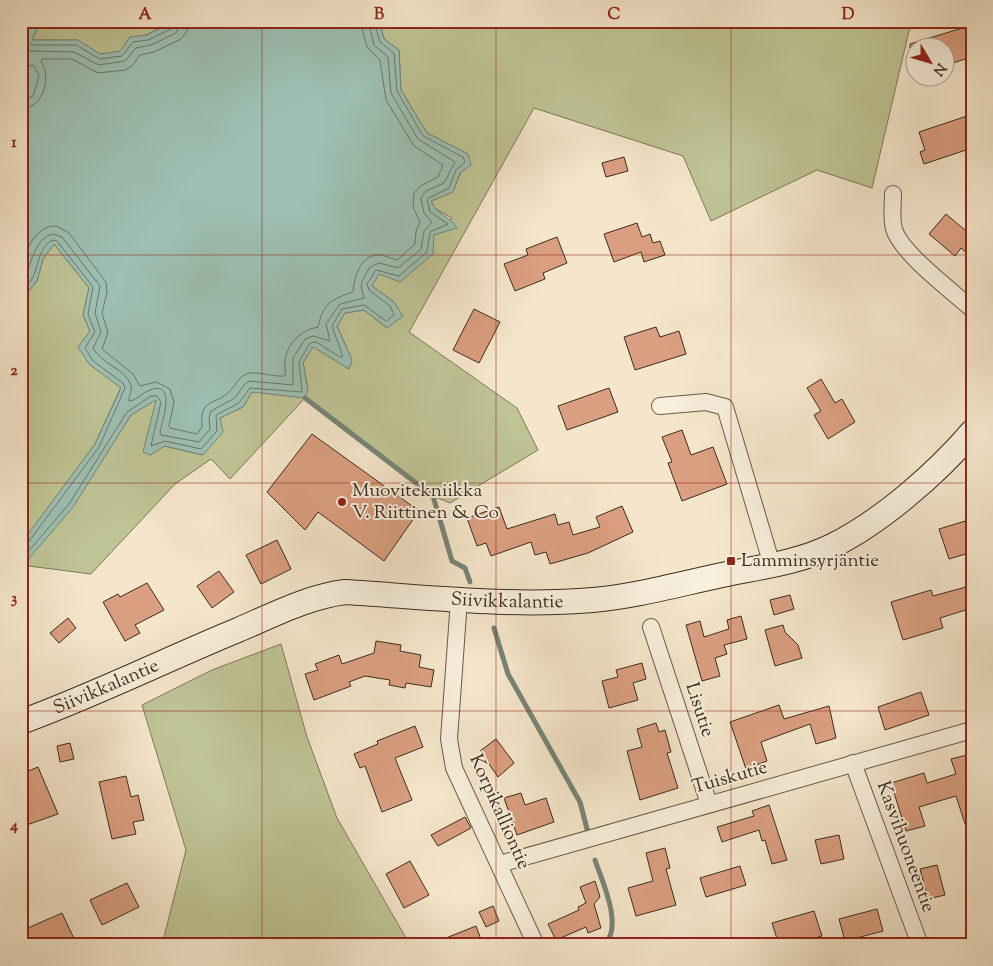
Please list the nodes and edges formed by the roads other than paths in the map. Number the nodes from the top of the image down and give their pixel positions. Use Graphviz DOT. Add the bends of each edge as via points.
graph roads {
  1 [pos="893,194"];
  2 [pos="972,309"];
  3 [pos="660,406"];
  4 [pos="972,432"];
  5 [pos="772,565"];
  6 [pos="459,600"];
  7 [pos="652,627"];
  8 [pos="21,722"];
  9 [pos="972,730"];
  10 [pos="853,764"];
  11 [pos="709,804"];
  12 [pos="500,864"];
  13 [pos="536,945"];
  14 [pos="920,945"];
  1 -- 2 [label="street" via="892,217 897,238 926,270"];
  3 -- 5 [label="street" via="706,402 725,407"];
  4 -- 5 [label="main road, Siivikkalantie" via="928,478 858,531 830,548"];
  5 -- 6 [label="main road, Siivikkalantie" via="595,600"];
  6 -- 8 [label="main road, Siivikkalantie" via="344,592 326,595 293,606"];
  6 -- 12 [label="street, Korpikalliontie" via="449,739 451,754 454,768"];
  7 -- 11 [label="street, Lisutie"];
  9 -- 10 [label="street, Tuiskutie"];
  10 -- 11 [label="street, Tuiskutie"];
  10 -- 14 [label="street, Kasvihuoneentie"];
  11 -- 12 [label="street, Tuiskutie"];
  12 -- 13 [label="street, Korpikalliontie"];
}
